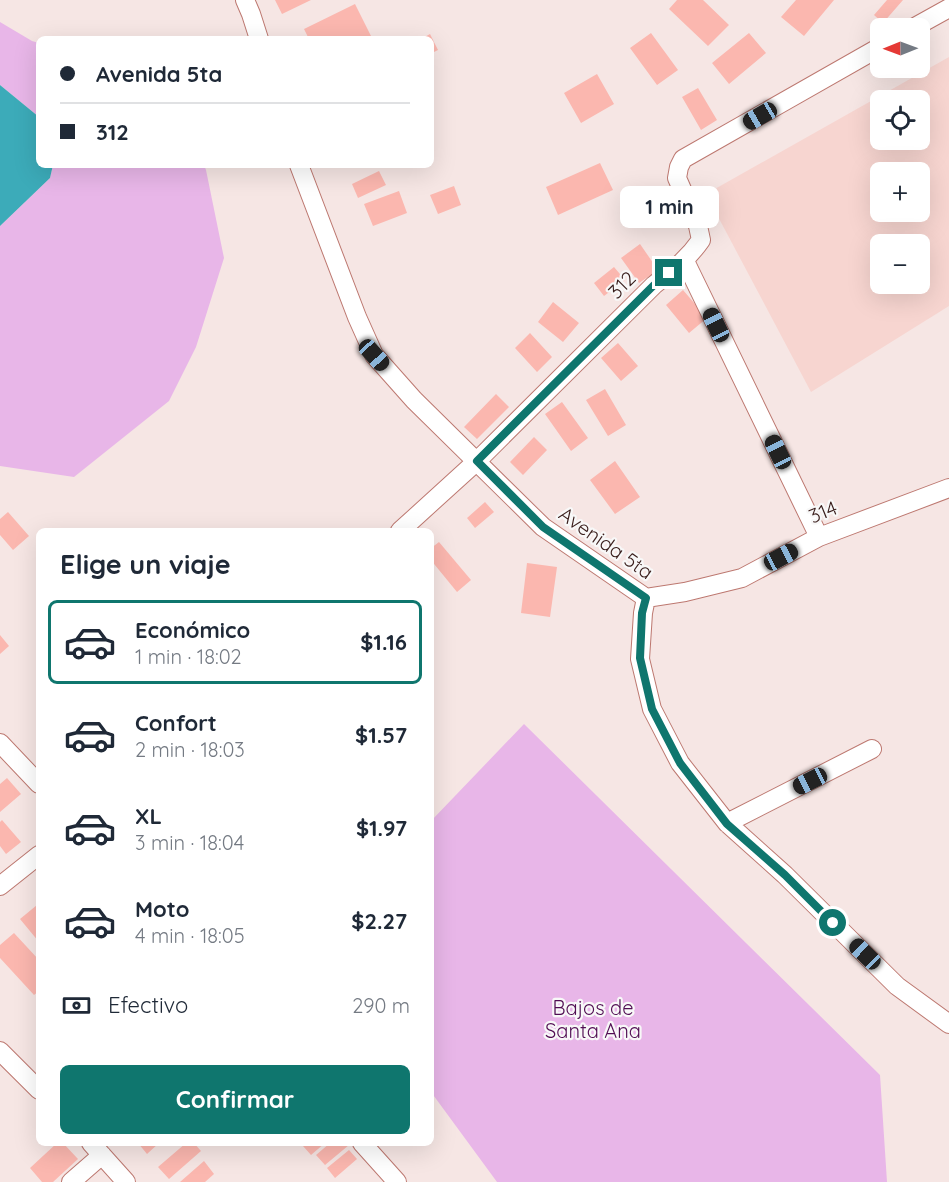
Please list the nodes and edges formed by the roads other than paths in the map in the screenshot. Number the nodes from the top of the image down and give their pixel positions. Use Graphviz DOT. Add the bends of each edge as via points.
graph roads {
  1 [pos="245,0"];
  2 [pos="949,8"];
  3 [pos="930,19"];
  4 [pos="258,36"];
  5 [pos="870,53"];
  6 [pos="300,168"];
  7 [pos="685,261"];
  8 [pos="477,461"];
  9 [pos="949,488"];
  10 [pos="403,528"];
  11 [pos="819,537"];
  12 [pos="646,598"];
  13 [pos="0,743"];
  14 [pos="872,749"];
  15 [pos="36,781"];
  16 [pos="727,824"];
  17 [pos="36,857"];
  18 [pos="0,886"];
  19 [pos="949,1024"];
  20 [pos="0,1051"];
  21 [pos="36,1087"];
  22 [pos="365,1146"];
  23 [pos="97,1149"];
  24 [pos="71,1182"];
  25 [pos="126,1182"];
  26 [pos="397,1182"];
  1 -- 4 [label="street"];
  2 -- 3 [label="street"];
  5 -- 7 [label="street, 312" via="683,159 677,178 701,240"];
  6 -- 8 [label="street, Avenida 5ta" via="374,355"];
  7 -- 8 [label="street, 312" via="654,285"];
  7 -- 11 [label="street"];
  8 -- 10 [label="street, 312"];
  8 -- 12 [label="street, Avenida 5ta" via="543,527"];
  9 -- 11 [label="street, 314"];
  11 -- 12 [label="street, 314" via="742,578"];
  12 -- 16 [label="street, Avenida 5ta" via="640,658 652,709 680,763"];
  13 -- 15 [label="street"];
  14 -- 16 [label="street"];
  16 -- 19 [label="street, Avenida 5ta" via="785,875 897,986"];
  17 -- 18 [label="street"];
  20 -- 21 [label="street"];
  22 -- 26 [label="street"];
  23 -- 24 [label="street"];
  23 -- 25 [label="street"];
}
